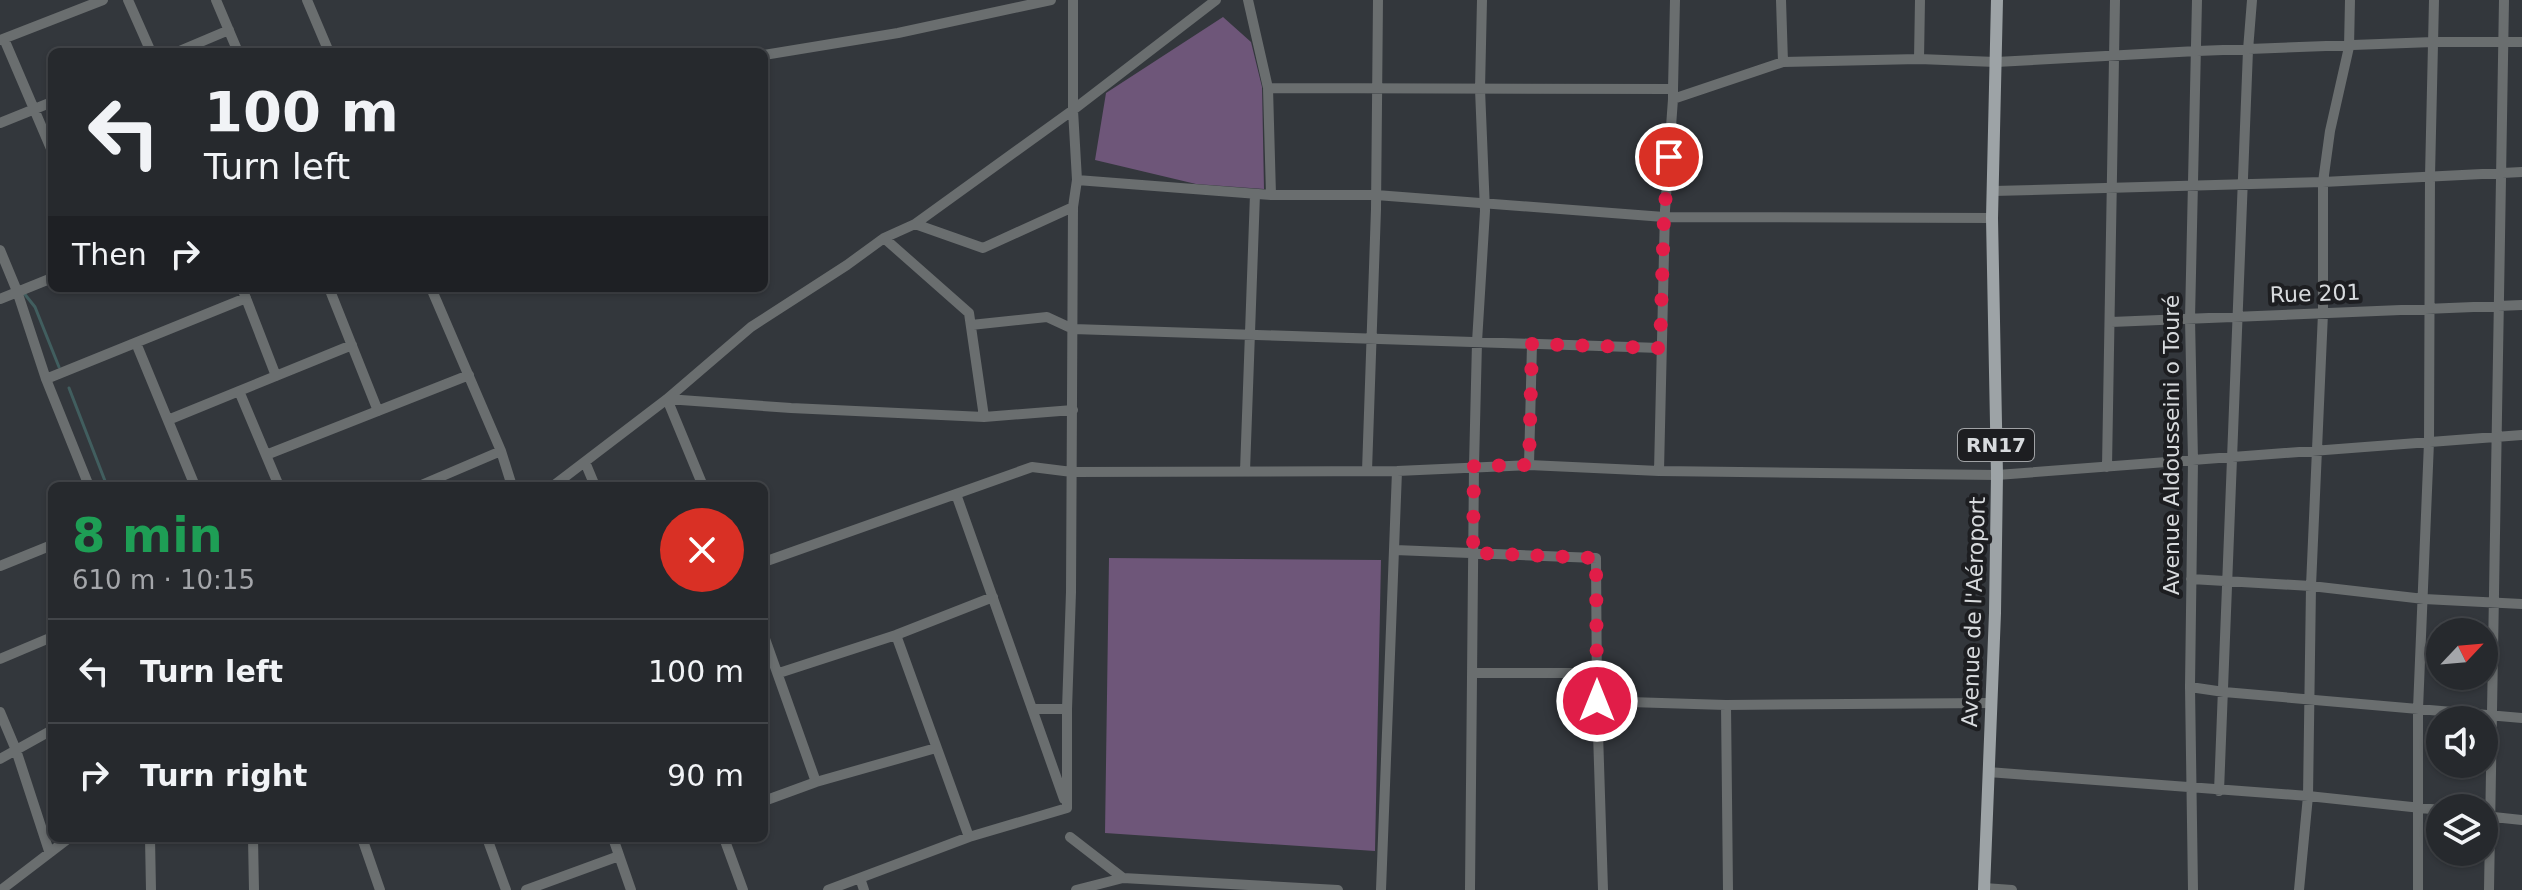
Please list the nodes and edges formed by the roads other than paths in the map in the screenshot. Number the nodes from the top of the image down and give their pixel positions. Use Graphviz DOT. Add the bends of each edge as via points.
graph roads {
  1 [pos="103,0"];
  2 [pos="128,0"];
  3 [pos="216,0"];
  4 [pos="307,0"];
  5 [pos="1051,0"];
  6 [pos="1073,0"];
  7 [pos="1216,0"];
  8 [pos="1248,0"];
  9 [pos="1378,0"];
  10 [pos="1482,0"];
  11 [pos="1675,0"];
  12 [pos="1781,0"];
  13 [pos="1920,0"];
  14 [pos="1997,0"];
  15 [pos="2115,0"];
  16 [pos="2197,0"];
  17 [pos="2252,0"];
  18 [pos="2350,0"];
  19 [pos="2434,0"];
  20 [pos="2504,0"];
  21 [pos="229,30"];
  22 [pos="2,39"];
  23 [pos="2433,42"];
  24 [pos="2504,42"];
  25 [pos="2522,42"];
  26 [pos="2349,47"];
  27 [pos="149,48"];
  28 [pos="186,48"];
  29 [pos="236,48"];
  30 [pos="327,48"];
  31 [pos="2248,50"];
  32 [pos="2197,51"];
  33 [pos="768,54"];
  34 [pos="2114,57"];
  35 [pos="1919,59"];
  36 [pos="1783,62"];
  37 [pos="1996,62"];
  38 [pos="1268,88"];
  39 [pos="1376,89"];
  40 [pos="1480,89"];
  41 [pos="1673,94"];
  42 [pos="48,104"];
  43 [pos="34,110"];
  44 [pos="1073,110"];
  45 [pos="0,123"];
  46 [pos="48,142"];
  47 [pos="2522,172"];
  48 [pos="2501,173"];
  49 [pos="2430,176"];
  50 [pos="1077,180"];
  51 [pos="2323,182"];
  52 [pos="2244,184"];
  53 [pos="2192,186"];
  54 [pos="2112,188"];
  55 [pos="1993,191"];
  56 [pos="1255,194"];
  57 [pos="1271,195"];
  58 [pos="1376,195"];
  59 [pos="1485,205"];
  60 [pos="1073,207"];
  61 [pos="1664,217"];
  62 [pos="1992,218"];
  63 [pos="915,224"];
  64 [pos="884,238"];
  65 [pos="0,250"];
  66 [pos="48,280"];
  67 [pos="17,291"];
  68 [pos="331,292"];
  69 [pos="433,292"];
  70 [pos="244,293"];
  71 [pos="0,299"];
  72 [pos="2522,305"];
  73 [pos="2499,306"];
  74 [pos="2431,308"];
  75 [pos="2323,313"];
  76 [pos="2238,316"];
  77 [pos="2190,319"];
  78 [pos="2111,322"];
  79 [pos="971,325"];
  80 [pos="1073,329"];
  81 [pos="1248,335"];
  82 [pos="1371,339"];
  83 [pos="1477,342"];
  84 [pos="136,343"];
  85 [pos="1532,344"];
  86 [pos="352,345"];
  87 [pos="1660,348"];
  88 [pos="469,375"];
  89 [pos="276,376"];
  90 [pos="46,379"];
  91 [pos="239,391"];
  92 [pos="667,399"];
  93 [pos="1073,410"];
  94 [pos="378,411"];
  95 [pos="984,417"];
  96 [pos="168,420"];
  97 [pos="2522,435"];
  98 [pos="2497,437"];
  99 [pos="2429,442"];
  100 [pos="2318,449"];
  101 [pos="501,451"];
  102 [pos="266,455"];
  103 [pos="2233,457"];
  104 [pos="2193,460"];
  105 [pos="585,462"];
  106 [pos="1529,465"];
  107 [pos="1474,466"];
  108 [pos="2107,467"];
  109 [pos="1245,471"];
  110 [pos="1367,471"];
  111 [pos="1397,471"];
  112 [pos="1659,471"];
  113 [pos="1072,472"];
  114 [pos="1997,475"];
  115 [pos="87,482"];
  116 [pos="193,482"];
  117 [pos="277,482"];
  118 [pos="428,482"];
  119 [pos="511,482"];
  120 [pos="558,482"];
  121 [pos="593,482"];
  122 [pos="701,482"];
  123 [pos="956,494"];
  124 [pos="48,547"];
  125 [pos="1395,550"];
  126 [pos="1473,553"];
  127 [pos="768,561"];
  128 [pos="0,566"];
  129 [pos="2191,579"];
  130 [pos="2229,580"];
  131 [pos="2311,586"];
  132 [pos="993,597"];
  133 [pos="2424,599"];
  134 [pos="2493,602"];
  135 [pos="2522,604"];
  136 [pos="896,635"];
  137 [pos="48,639"];
  138 [pos="768,646"];
  139 [pos="0,659"];
  140 [pos="779,673"];
  141 [pos="1472,673"];
  142 [pos="1597,673"];
  143 [pos="2190,687"];
  144 [pos="2224,692"];
  145 [pos="2309,698"];
  146 [pos="1597,701"];
  147 [pos="1990,703"];
  148 [pos="1726,705"];
  149 [pos="2492,706"];
  150 [pos="1034,709"];
  151 [pos="1067,709"];
  152 [pos="2418,709"];
  153 [pos="2426,710"];
  154 [pos="0,712"];
  155 [pos="2498,716"];
  156 [pos="2522,718"];
  157 [pos="48,732"];
  158 [pos="936,748"];
  159 [pos="16,750"];
  160 [pos="0,759"];
  161 [pos="1988,772"];
  162 [pos="816,782"];
  163 [pos="2190,788"];
  164 [pos="2219,791"];
  165 [pos="2308,796"];
  166 [pos="768,800"];
  167 [pos="2418,807"];
  168 [pos="1067,808"];
  169 [pos="2426,808"];
  170 [pos="2498,817"];
  171 [pos="2522,820"];
  172 [pos="969,837"];
  173 [pos="1070,837"];
  174 [pos="63,842"];
  175 [pos="150,842"];
  176 [pos="253,842"];
  177 [pos="363,842"];
  178 [pos="488,842"];
  179 [pos="614,842"];
  180 [pos="725,842"];
  181 [pos="49,851"];
  182 [pos="619,856"];
  183 [pos="2488,866"];
  184 [pos="860,878"];
  185 [pos="1123,878"];
  186 [pos="1261,888"];
  187 [pos="1984,889"];
  188 [pos="1,890"];
  189 [pos="151,890"];
  190 [pos="254,890"];
  191 [pos="380,890"];
  192 [pos="506,890"];
  193 [pos="526,890"];
  194 [pos="631,890"];
  195 [pos="743,890"];
  196 [pos="828,890"];
  197 [pos="864,890"];
  198 [pos="1076,890"];
  199 [pos="1338,890"];
  200 [pos="1381,890"];
  201 [pos="1470,890"];
  202 [pos="1603,890"];
  203 [pos="1728,890"];
  204 [pos="2012,890"];
  205 [pos="2193,890"];
  206 [pos="2299,890"];
  207 [pos="2418,890"];
  208 [pos="2489,890"];
  1 -- 22 [label="street"];
  2 -- 27 [label="street"];
  3 -- 21 [label="street"];
  4 -- 30 [label="street"];
  5 -- 33 [label="street"];
  6 -- 44 [label="street"];
  7 -- 44 [label="street"];
  8 -- 38 [label="street"];
  9 -- 39 [label="street"];
  10 -- 40 [label="street"];
  11 -- 41 [label="street"];
  12 -- 36 [label="street"];
  13 -- 35 [label="street"];
  14 -- 37 [label="main road, Avenue de l'Aéroport / RN17"];
  15 -- 34 [label="street"];
  16 -- 32 [label="street, Avenue Aldousseini o Touré"];
  17 -- 31 [label="street"];
  18 -- 26 [label="street"];
  19 -- 23 [label="street"];
  20 -- 24 [label="street"];
  21 -- 28 [label="street"];
  21 -- 29 [label="street"];
  22 -- 43 [label="street"];
  23 -- 24 [label="street"];
  23 -- 26 [label="street"];
  23 -- 49 [label="street"];
  24 -- 25 [label="street"];
  24 -- 48 [label="street"];
  26 -- 31 [label="street"];
  26 -- 51 [label="street"];
  31 -- 32 [label="street"];
  31 -- 52 [label="street"];
  32 -- 34 [label="street"];
  32 -- 53 [label="street, Avenue Aldousseini o Touré"];
  34 -- 37 [label="street"];
  34 -- 54 [label="street"];
  35 -- 36 [label="street"];
  35 -- 37 [label="street"];
  36 -- 41 [label="street"];
  37 -- 55 [label="main road, Avenue de l'Aéroport / RN17"];
  38 -- 39 [label="street"];
  38 -- 57 [label="street"];
  39 -- 40 [label="street"];
  39 -- 58 [label="street"];
  40 -- 41 [label="street"];
  40 -- 59 [label="street"];
  41 -- 61 [label="street"];
  42 -- 43 [label="street"];
  43 -- 45 [label="street"];
  43 -- 46 [label="street"];
  44 -- 50 [label="street"];
  44 -- 63 [label="street"];
  47 -- 48 [label="street"];
  48 -- 49 [label="street"];
  48 -- 73 [label="street"];
  49 -- 51 [label="street"];
  49 -- 74 [label="street"];
  50 -- 56 [label="street"];
  50 -- 60 [label="street"];
  51 -- 52 [label="street"];
  51 -- 75 [label="street"];
  52 -- 53 [label="street"];
  52 -- 76 [label="street"];
  53 -- 54 [label="street"];
  53 -- 77 [label="street, Avenue Aldousseini o Touré"];
  54 -- 55 [label="street"];
  54 -- 78 [label="street"];
  55 -- 62 [label="main road, Avenue de l'Aéroport / RN17"];
  56 -- 57 [label="street"];
  56 -- 81 [label="street"];
  57 -- 58 [label="street"];
  58 -- 59 [label="street"];
  58 -- 82 [label="street"];
  59 -- 61 [label="street"];
  59 -- 83 [label="street"];
  60 -- 63 [label="street" via="983,248"];
  60 -- 80 [label="street"];
  61 -- 62 [label="street"];
  61 -- 87 [label="street"];
  62 -- 114 [label="main road, Avenue de l'Aéroport / RN17"];
  63 -- 64 [label="street"];
  64 -- 79 [label="street" via="969,313"];
  64 -- 92 [label="street" via="751,327"];
  65 -- 67 [label="street"];
  66 -- 67 [label="street"];
  67 -- 71 [label="street"];
  67 -- 90 [label="street"];
  68 -- 86 [label="street"];
  69 -- 88 [label="street"];
  70 -- 84 [label="street"];
  70 -- 89 [label="street"];
  72 -- 73 [label="street, Rue 201"];
  73 -- 74 [label="street, Rue 201"];
  73 -- 98 [label="street"];
  74 -- 75 [label="street, Rue 201"];
  74 -- 99 [label="street"];
  75 -- 76 [label="street, Rue 201"];
  75 -- 100 [label="street"];
  76 -- 77 [label="street, Rue 201"];
  76 -- 103 [label="street"];
  77 -- 78 [label="street, Rue 201"];
  77 -- 104 [label="street, Avenue Aldousseini o Touré"];
  78 -- 108 [label="street"];
  79 -- 80 [label="street" via="1047,317"];
  79 -- 95 [label="street"];
  80 -- 81 [label="street"];
  80 -- 93 [label="street"];
  81 -- 82 [label="street"];
  81 -- 109 [label="street"];
  82 -- 83 [label="street"];
  82 -- 110 [label="street"];
  83 -- 85 [label="street"];
  83 -- 107 [label="street"];
  84 -- 90 [label="street"];
  84 -- 96 [label="street"];
  85 -- 87 [label="street"];
  85 -- 106 [label="street"];
  86 -- 89 [label="street"];
  86 -- 94 [label="street"];
  87 -- 112 [label="street"];
  88 -- 94 [label="street"];
  88 -- 101 [label="street"];
  89 -- 91 [label="street"];
  90 -- 115 [label="street"];
  91 -- 96 [label="street"];
  91 -- 102 [label="street"];
  92 -- 95 [label="street"];
  92 -- 105 [label="street"];
  92 -- 122 [label="street"];
  93 -- 95 [label="street"];
  93 -- 113 [label="street"];
  94 -- 102 [label="street"];
  96 -- 116 [label="street"];
  97 -- 98 [label="street"];
  98 -- 99 [label="street"];
  98 -- 134 [label="street"];
  99 -- 100 [label="street"];
  99 -- 133 [label="street"];
  100 -- 103 [label="street"];
  100 -- 131 [label="street"];
  101 -- 118 [label="street"];
  101 -- 119 [label="street"];
  102 -- 117 [label="street"];
  103 -- 104 [label="street"];
  103 -- 130 [label="street"];
  104 -- 108 [label="street"];
  104 -- 129 [label="street, Avenue Aldousseini o Touré"];
  105 -- 120 [label="street"];
  105 -- 121 [label="street"];
  106 -- 107 [label="street"];
  106 -- 112 [label="street"];
  107 -- 111 [label="street"];
  107 -- 126 [label="street"];
  108 -- 114 [label="street"];
  109 -- 110 [label="street"];
  109 -- 113 [label="street"];
  110 -- 111 [label="street"];
  111 -- 125 [label="street"];
  112 -- 114 [label="street"];
  113 -- 123 [label="street" via="1032,467"];
  113 -- 151 [label="street"];
  114 -- 147 [label="main road, Avenue de l'Aéroport / RN17"];
  123 -- 127 [label="street"];
  123 -- 132 [label="street"];
  124 -- 128 [label="street"];
  125 -- 126 [label="street"];
  125 -- 200 [label="street"];
  126 -- 141 [label="street"];
  126 -- 142 [label="street" via="1596,558"];
  129 -- 130 [label="street"];
  129 -- 143 [label="street, Avenue Aldousseini o Touré"];
  130 -- 131 [label="street"];
  130 -- 144 [label="street"];
  131 -- 133 [label="street"];
  131 -- 145 [label="street"];
  132 -- 136 [label="street"];
  132 -- 150 [label="street"];
  133 -- 134 [label="street"];
  133 -- 152 [label="street"];
  134 -- 135 [label="street"];
  134 -- 149 [label="street"];
  136 -- 140 [label="street"];
  136 -- 158 [label="street"];
  137 -- 139 [label="street"];
  138 -- 140 [label="street"];
  140 -- 162 [label="street"];
  141 -- 142 [label="street"];
  141 -- 201 [label="street"];
  142 -- 146 [label="street"];
  143 -- 144 [label="street"];
  143 -- 163 [label="street, Avenue Aldousseini o Touré"];
  144 -- 145 [label="street"];
  144 -- 164 [label="street"];
  145 -- 152 [label="street"];
  145 -- 165 [label="street"];
  146 -- 148 [label="street"];
  146 -- 202 [label="street"];
  147 -- 148 [label="street"];
  147 -- 161 [label="main road, Avenue de l'Aéroport / RN17"];
  148 -- 203 [label="street"];
  150 -- 151 [label="street"];
  150 -- 168 [label="street"];
  151 -- 168 [label="street"];
  152 -- 153 [label="street"];
  152 -- 167 [label="street"];
  154 -- 159 [label="street"];
  155 -- 156 [label="street"];
  157 -- 159 [label="street"];
  158 -- 162 [label="street"];
  158 -- 172 [label="street"];
  159 -- 160 [label="street"];
  159 -- 181 [label="street"];
  161 -- 163 [label="street"];
  161 -- 187 [label="main road, Avenue de l'Aéroport / RN17"];
  162 -- 166 [label="street"];
  163 -- 164 [label="street"];
  163 -- 205 [label="street, Avenue Aldousseini o Touré"];
  164 -- 165 [label="street"];
  165 -- 167 [label="street"];
  165 -- 206 [label="street"];
  167 -- 169 [label="street"];
  167 -- 207 [label="street"];
  168 -- 172 [label="street"];
  170 -- 171 [label="street"];
  172 -- 184 [label="street"];
  173 -- 185 [label="street"];
  174 -- 181 [label="street"];
  175 -- 189 [label="street"];
  176 -- 190 [label="street"];
  177 -- 191 [label="street"];
  178 -- 192 [label="street"];
  179 -- 182 [label="street"];
  180 -- 195 [label="street"];
  181 -- 188 [label="street"];
  182 -- 193 [label="street"];
  182 -- 194 [label="street"];
  183 -- 208 [label="street"];
  184 -- 196 [label="street"];
  184 -- 197 [label="street"];
  185 -- 186 [label="street"];
  185 -- 198 [label="street"];
  186 -- 199 [label="street"];
  187 -- 204 [label="street"];
}
